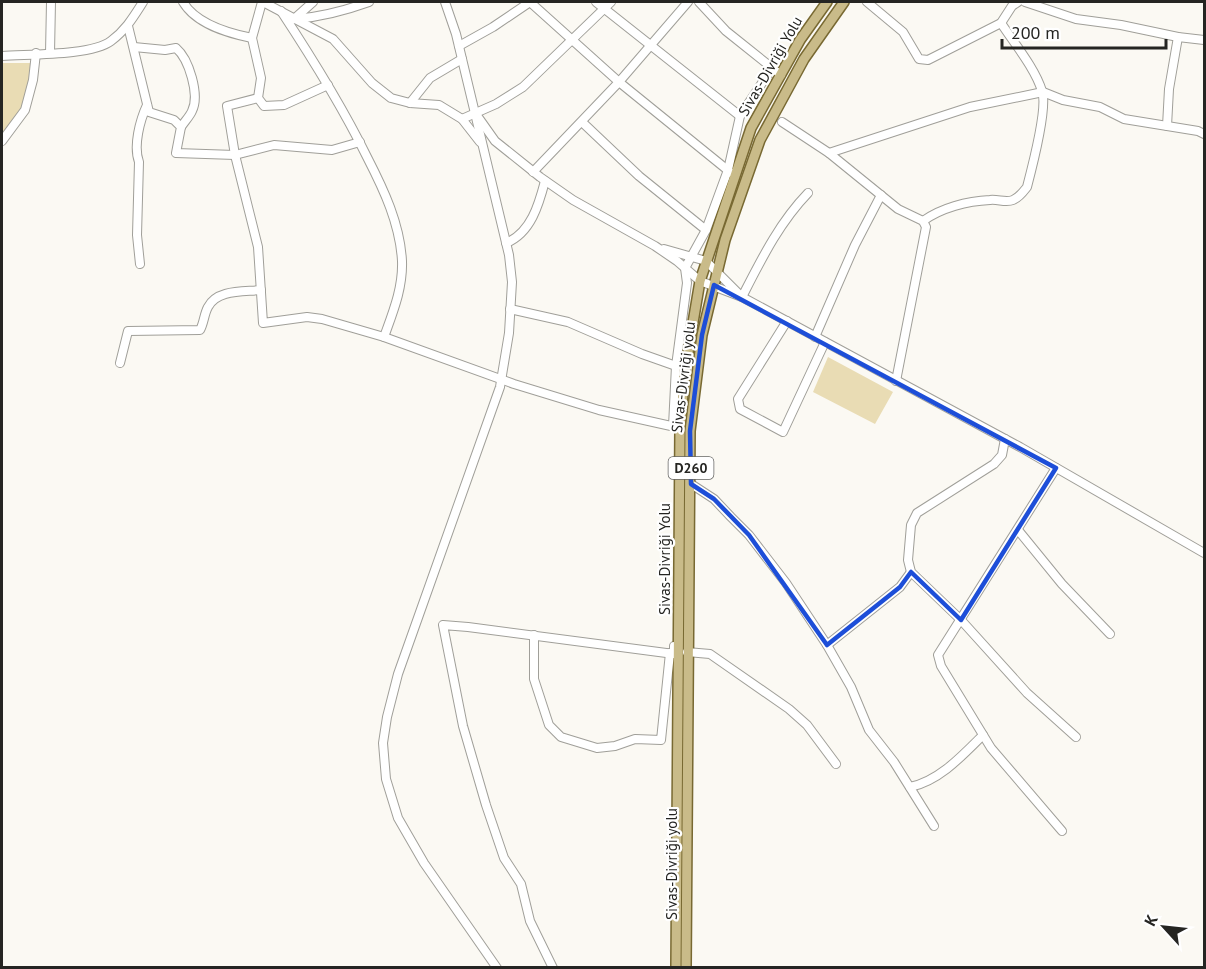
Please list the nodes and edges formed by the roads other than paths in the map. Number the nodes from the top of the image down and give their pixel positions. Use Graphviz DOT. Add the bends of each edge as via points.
graph roads {
  1 [pos="51,2"];
  2 [pos="143,2"];
  3 [pos="183,2"];
  4 [pos="262,2"];
  5 [pos="312,2"];
  6 [pos="369,2"];
  7 [pos="530,2"];
  8 [pos="596,2"];
  9 [pos="611,2"];
  10 [pos="688,2"];
  11 [pos="699,2"];
  12 [pos="827,2"];
  13 [pos="844,2"];
  14 [pos="867,2"];
  15 [pos="1018,2"];
  16 [pos="1025,2"];
  17 [pos="449,3"];
  18 [pos="604,10"];
  19 [pos="280,11"];
  20 [pos="294,19"];
  21 [pos="1001,23"];
  22 [pos="128,26"];
  23 [pos="1178,37"];
  24 [pos="252,38"];
  25 [pos="572,39"];
  26 [pos="1204,40"];
  27 [pos="134,46"];
  28 [pos="459,46"];
  29 [pos="651,46"];
  30 [pos="50,52"];
  31 [pos="36,53"];
  32 [pos="2,56"];
  33 [pos="462,59"];
  34 [pos="772,68"];
  35 [pos="781,75"];
  36 [pos="620,82"];
  37 [pos="328,85"];
  38 [pos="1043,92"];
  39 [pos="258,98"];
  40 [pos="410,103"];
  41 [pos="147,105"];
  42 [pos="475,113"];
  43 [pos="740,116"];
  44 [pos="462,119"];
  45 [pos="582,122"];
  46 [pos="782,122"];
  47 [pos="1167,126"];
  48 [pos="181,127"];
  49 [pos="1204,134"];
  50 [pos="2,141"];
  51 [pos="360,142"];
  52 [pos="482,145"];
  53 [pos="829,153"];
  54 [pos="235,155"];
  55 [pos="533,172"];
  56 [pos="731,173"];
  57 [pos="545,181"];
  58 [pos="808,193"];
  59 [pos="881,195"];
  60 [pos="923,221"];
  61 [pos="706,230"];
  62 [pos="506,243"];
  63 [pos="655,246"];
  64 [pos="692,257"];
  65 [pos="706,261"];
  66 [pos="140,264"];
  67 [pos="685,268"];
  68 [pos="717,271"];
  69 [pos="700,281"];
  70 [pos="714,285"];
  71 [pos="261,290"];
  72 [pos="742,297"];
  73 [pos="510,309"];
  74 [pos="787,321"];
  75 [pos="384,337"];
  76 [pos="815,337"];
  77 [pos="825,342"];
  78 [pos="120,363"];
  79 [pos="676,366"];
  80 [pos="501,379"];
  81 [pos="896,381"];
  82 [pos="677,427"];
  83 [pos="1005,439"];
  84 [pos="1056,468"];
  85 [pos="691,484"];
  86 [pos="1018,530"];
  87 [pos="1204,552"];
  88 [pos="911,572"];
  89 [pos="961,620"];
  90 [pos="1110,634"];
  91 [pos="534,635"];
  92 [pos="827,645"];
  93 [pos="687,652"];
  94 [pos="670,653"];
  95 [pos="983,735"];
  96 [pos="1076,737"];
  97 [pos="836,764"];
  98 [pos="909,787"];
  99 [pos="934,826"];
  100 [pos="1062,831"];
  101 [pos="498,968"];
  102 [pos="552,968"];
  103 [pos="676,968"];
  104 [pos="686,968"];
  1 -- 30 [label="street"];
  2 -- 22 [label="street"];
  3 -- 24 [label="street" via="189,13 228,33"];
  4 -- 19 [label="street"];
  4 -- 24 [label="street"];
  5 -- 20 [label="street"];
  6 -- 20 [label="street" via="316,18"];
  7 -- 25 [label="street"];
  7 -- 28 [label="street"];
  8 -- 18 [label="street"];
  9 -- 18 [label="street"];
  10 -- 29 [label="street"];
  11 -- 34 [label="street" via="726,31"];
  12 -- 35 [label="main road, Sivas-Divriği Yolu / D260"];
  13 -- 68 [label="main road, Sivas-Divriği yolu / D260" via="804,59 760,140 724,240"];
  14 -- 21 [label="street" via="903,32 919,59 928,60"];
  15 -- 21 [label="street"];
  16 -- 23 [label="street" via="1076,19"];
  17 -- 28 [label="street"];
  18 -- 25 [label="street"];
  18 -- 29 [label="street"];
  19 -- 20 [label="street"];
  19 -- 37 [label="street"];
  20 -- 40 [label="street" via="333,39 372,83 391,98"];
  21 -- 38 [label="street"];
  22 -- 27 [label="street"];
  22 -- 30 [label="street" via="110,42 88,50"];
  23 -- 26 [label="street"];
  23 -- 47 [label="street"];
  24 -- 39 [label="street" via="261,78"];
  25 -- 36 [label="street"];
  25 -- 42 [label="street" via="523,87"];
  27 -- 41 [label="street"];
  27 -- 48 [label="street" via="176,48 182,53 190,68 194,98 193,110"];
  28 -- 33 [label="street"];
  29 -- 36 [label="street"];
  29 -- 43 [label="street"];
  30 -- 31 [label="street"];
  31 -- 32 [label="street"];
  31 -- 50 [label="street" via="25,110"];
  33 -- 40 [label="street" via="430,78"];
  33 -- 42 [label="street"];
  34 -- 35 [label="street"];
  34 -- 43 [label="street"];
  35 -- 56 [label="main road, Sivas-Divriği Yolu / D260"];
  36 -- 45 [label="street"];
  36 -- 56 [label="street"];
  37 -- 39 [label="street" via="284,105 264,106"];
  37 -- 51 [label="street"];
  38 -- 47 [label="street" via="1100,107 1125,119"];
  38 -- 53 [label="street" via="970,107"];
  38 -- 60 [label="street" via="1040,128 1027,187 1021,195 1011,201 959,205"];
  39 -- 54 [label="street" via="227,106"];
  40 -- 44 [label="street" via="438,105"];
  41 -- 48 [label="street" via="149,112 174,120"];
  41 -- 66 [label="street" via="136,154"];
  42 -- 44 [label="street"];
  42 -- 52 [label="street"];
  42 -- 55 [label="street" via="495,141"];
  43 -- 56 [label="street"];
  44 -- 52 [label="street"];
  45 -- 55 [label="street"];
  45 -- 61 [label="street" via="633,171"];
  46 -- 53 [label="street"];
  47 -- 49 [label="street"];
  48 -- 54 [label="street" via="176,153"];
  51 -- 54 [label="street" via="332,150 274,145"];
  51 -- 75 [label="street" via="387,196 402,262 399,296"];
  52 -- 62 [label="street"];
  53 -- 59 [label="street"];
  54 -- 71 [label="street" via="258,247"];
  55 -- 57 [label="street"];
  56 -- 61 [label="street"];
  56 -- 65 [label="main road, Sivas-Divriği Yolu / D260"];
  57 -- 62 [label="street" via="529,224"];
  57 -- 63 [label="street"];
  58 -- 72 [label="street" via="769,245"];
  59 -- 60 [label="street"];
  59 -- 76 [label="street"];
  60 -- 81 [label="street" via="926,227"];
  61 -- 64 [label="street"];
  62 -- 73 [label="street" via="512,282"];
  63 -- 64 [label="street"];
  63 -- 67 [label="street"];
  64 -- 65 [label="street"];
  64 -- 67 [label="street"];
  65 -- 68 [label="street"];
  65 -- 69 [label="main road, Sivas-Divriği Yolu / D260"];
  67 -- 69 [label="street"];
  67 -- 79 [label="street" via="687,283"];
  68 -- 70 [label="main road, Sivas-Divriği yolu / D260"];
  68 -- 72 [label="street"];
  69 -- 70 [label="street"];
  69 -- 82 [label="main road, Sivas-Divriği Yolu / D260"];
  70 -- 72 [label="street"];
  70 -- 85 [label="main road, Sivas-Divriği yolu / D260" via="702,335 690,431"];
  71 -- 75 [label="street" via="263,323 307,317"];
  71 -- 78 [label="street" via="222,294 206,309 200,330 128,330"];
  72 -- 74 [label="street"];
  73 -- 79 [label="street" via="568,322"];
  73 -- 80 [label="street"];
  74 -- 76 [label="street"];
  74 -- 77 [label="street" via="738,399 740,409 783,432"];
  75 -- 80 [label="street"];
  76 -- 77 [label="street"];
  77 -- 81 [label="street"];
  79 -- 82 [label="street"];
  80 -- 82 [label="street" via="599,410"];
  80 -- 101 [label="street" via="399,674 383,743 386,779 398,818 424,863"];
  81 -- 83 [label="street"];
  82 -- 94 [label="street" via="674,654"];
  82 -- 103 [label="main road, Sivas-Divriği Yolu / D260"];
  83 -- 84 [label="street"];
  83 -- 88 [label="street" via="1002,455 994,464 917,513 910,525"];
  84 -- 86 [label="street"];
  84 -- 87 [label="street"];
  85 -- 92 [label="street" via="714,499 749,535"];
  85 -- 93 [label="main road, Sivas-Divriği yolu / D260"];
  86 -- 89 [label="street"];
  86 -- 90 [label="street"];
  88 -- 89 [label="street"];
  88 -- 92 [label="street" via="900,587"];
  89 -- 95 [label="street" via="938,655"];
  89 -- 96 [label="street" via="1026,693"];
  91 -- 94 [label="street"];
  91 -- 94 [label="street" via="534,679 549,725 561,737 597,748 634,739 661,740"];
  91 -- 102 [label="street" via="443,626 463,726 486,805 504,858 520,884 530,921"];
  92 -- 98 [label="street" via="869,730"];
  93 -- 97 [label="street" via="710,654 789,709 807,725"];
  93 -- 104 [label="main road, Sivas-Divriği yolu / D260"];
  95 -- 98 [label="street" via="962,757 925,784"];
  95 -- 100 [label="street"];
  98 -- 99 [label="street"];
}
